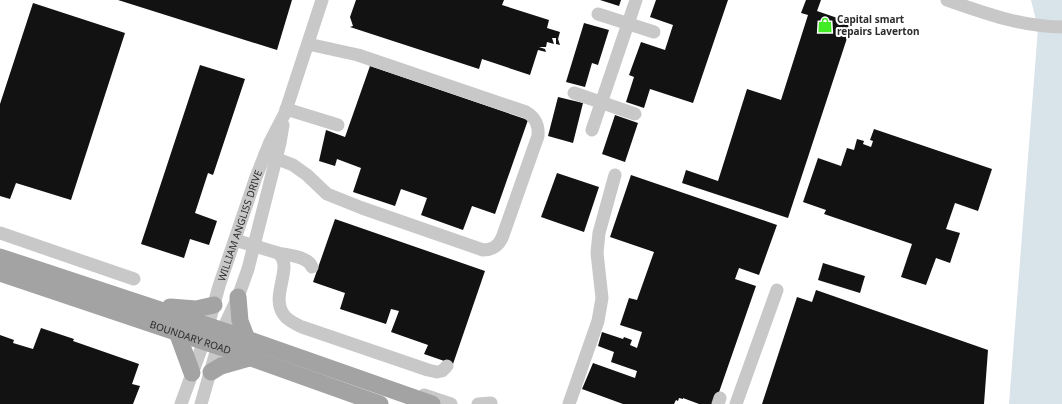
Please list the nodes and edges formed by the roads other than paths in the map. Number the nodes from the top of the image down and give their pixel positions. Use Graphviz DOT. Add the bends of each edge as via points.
graph roads {
  1 [pos="322,0"];
  2 [pos="636,0"];
  3 [pos="947,0"];
  4 [pos="598,14"];
  5 [pos="628,24"];
  6 [pos="1062,27"];
  7 [pos="654,32"];
  8 [pos="308,44"];
  9 [pos="574,93"];
  10 [pos="601,103"];
  11 [pos="285,111"];
  12 [pos="635,114"];
  13 [pos="338,125"];
  14 [pos="592,130"];
  15 [pos="271,156"];
  16 [pos="615,175"];
  17 [pos="0,233"];
  18 [pos="235,240"];
  19 [pos="254,246"];
  20 [pos="278,253"];
  21 [pos="0,257"];
  22 [pos="78,260"];
  23 [pos="312,267"];
  24 [pos="0,273"];
  25 [pos="134,279"];
  26 [pos="83,285"];
  27 [pos="777,290"];
  28 [pos="238,297"];
  29 [pos="214,305"];
  30 [pos="160,310"];
  31 [pos="177,332"];
  32 [pos="213,336"];
  33 [pos="247,340"];
  34 [pos="249,358"];
  35 [pos="446,366"];
  36 [pos="211,372"];
  37 [pos="192,373"];
  38 [pos="385,387"];
  39 [pos="180,404"];
  40 [pos="201,404"];
  41 [pos="380,404"];
  42 [pos="432,404"];
  43 [pos="451,404"];
  44 [pos="478,404"];
  45 [pos="492,404"];
  46 [pos="569,404"];
  47 [pos="736,404"];
  1 -- 8 [label="street, WILLIAM ANGLISS DRIVE"];
  2 -- 5 [label="street"];
  3 -- 6 [label="street" via="1007,19"];
  4 -- 5 [label="street"];
  5 -- 7 [label="street"];
  5 -- 10 [label="street"];
  8 -- 11 [label="street, WILLIAM ANGLISS DRIVE"];
  8 -- 15 [label="street" via="358,55 526,112 538,125 538,136 502,238 499,244 489,250 456,241 327,194 293,165"];
  9 -- 10 [label="street"];
  10 -- 12 [label="street"];
  10 -- 14 [label="street"];
  11 -- 13 [label="street"];
  11 -- 15 [label="street, WILLIAM ANGLISS DRIVE" via="280,144"];
  15 -- 18 [label="street, WILLIAM ANGLISS DRIVE"];
  15 -- 19 [label="street, WILLIAM ANGLISS DRIVE"];
  16 -- 46 [label="street" via="599,233 597,253 602,298 598,321"];
  17 -- 22 [label="street"];
  18 -- 19 [label="street"];
  18 -- 29 [label="street, WILLIAM ANGLISS DRIVE"];
  19 -- 20 [label="street"];
  19 -- 28 [label="street, WILLIAM ANGLISS DRIVE"];
  20 -- 23 [label="street" via="305,259"];
  20 -- 35 [label="street" via="285,262 279,291 279,306 291,321 428,370 442,371"];
  21 -- 26 [label="main road, BOUNDARY ROAD"];
  22 -- 25 [label="street"];
  22 -- 26 [label="street"];
  24 -- 31 [label="main road, BOUNDARY ROAD"];
  26 -- 30 [label="main road, BOUNDARY ROAD"];
  27 -- 47 [label="street"];
  28 -- 32 [label="street, WILLIAM ANGLISS DRIVE"];
  28 -- 33 [label="main road" via="239,318"];
  29 -- 30 [label="main road" via="196,309 171,306"];
  29 -- 32 [label="street, WILLIAM ANGLISS DRIVE"];
  30 -- 32 [label="main road, BOUNDARY ROAD"];
  31 -- 32 [label="main road, BOUNDARY ROAD"];
  31 -- 37 [label="main road"];
  32 -- 33 [label="main road, BOUNDARY ROAD"];
  32 -- 34 [label="main road, BOUNDARY ROAD"];
  32 -- 36 [label="street"];
  32 -- 37 [label="street"];
  33 -- 38 [label="main road, BOUNDARY ROAD"];
  34 -- 36 [label="main road"];
  34 -- 41 [label="main road, BOUNDARY ROAD"];
  36 -- 40 [label="street"];
  37 -- 39 [label="street"];
  38 -- 42 [label="main road, BOUNDARY ROAD"];
  38 -- 43 [label="street" via="409,390"];
  44 -- 45 [label="street"];
}
